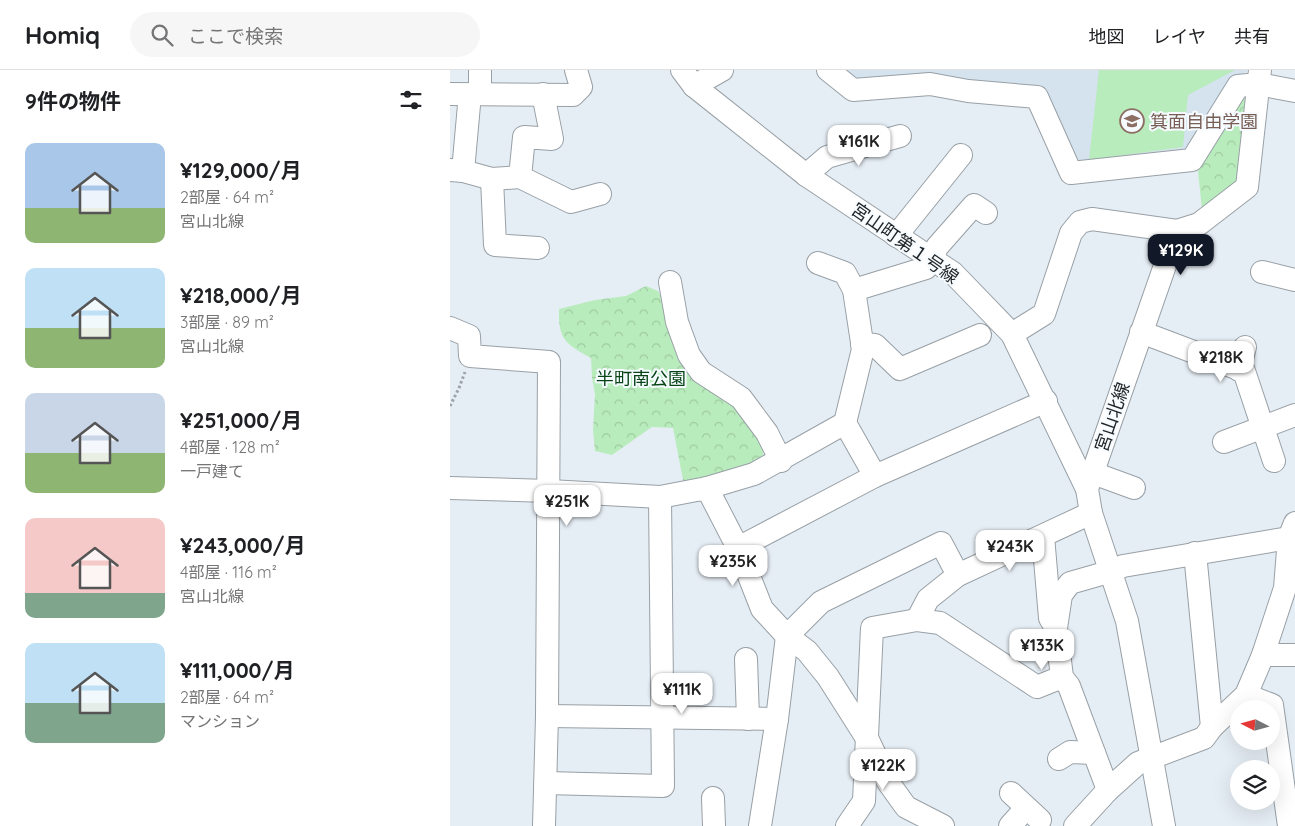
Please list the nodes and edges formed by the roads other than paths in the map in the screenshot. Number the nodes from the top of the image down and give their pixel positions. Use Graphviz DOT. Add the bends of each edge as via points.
graph roads {
  1 [pos="480,70"];
  2 [pos="576,70"];
  3 [pos="722,70"];
  4 [pos="828,70"];
  5 [pos="1259,77"];
  6 [pos="688,78"];
  7 [pos="1295,91"];
  8 [pos="467,94"];
  9 [pos="543,94"];
  10 [pos="900,136"];
  11 [pos="960,155"];
  12 [pos="457,171"];
  13 [pos="806,175"];
  14 [pos="520,177"];
  15 [pos="492,179"];
  16 [pos="600,194"];
  17 [pos="986,213"];
  18 [pos="1177,231"];
  19 [pos="896,236"];
  20 [pos="538,248"];
  21 [pos="932,259"];
  22 [pos="818,263"];
  23 [pos="1262,272"];
  24 [pos="1295,280"];
  25 [pos="670,282"];
  26 [pos="854,290"];
  27 [pos="450,328"];
  28 [pos="1141,332"];
  29 [pos="1012,334"];
  30 [pos="980,335"];
  31 [pos="862,344"];
  32 [pos="1245,347"];
  33 [pos="1239,370"];
  34 [pos="1046,402"];
  35 [pos="1295,416"];
  36 [pos="845,423"];
  37 [pos="1264,427"];
  38 [pos="1224,442"];
  39 [pos="781,460"];
  40 [pos="1274,461"];
  41 [pos="875,476"];
  42 [pos="1090,481"];
  43 [pos="450,488"];
  44 [pos="707,488"];
  45 [pos="1134,488"];
  46 [pos="549,491"];
  47 [pos="660,497"];
  48 [pos="1091,513"];
  49 [pos="1043,536"];
  50 [pos="1292,542"];
  51 [pos="738,548"];
  52 [pos="1195,553"];
  53 [pos="1112,571"];
  54 [pos="958,575"];
  55 [pos="917,620"];
  56 [pos="1056,628"];
  57 [pos="787,636"];
  58 [pos="1263,655"];
  59 [pos="1295,655"];
  60 [pos="746,660"];
  61 [pos="1062,677"];
  62 [pos="1246,695"];
  63 [pos="547,716"];
  64 [pos="663,719"];
  65 [pos="748,719"];
  66 [pos="777,720"];
  67 [pos="1212,727"];
  68 [pos="868,740"];
  69 [pos="1094,753"];
  70 [pos="1059,759"];
  71 [pos="1151,759"];
  72 [pos="546,783"];
  73 [pos="1108,790"];
  74 [pos="714,798"];
  75 [pos="1026,807"];
  76 [pos="932,824"];
  77 [pos="1291,824"];
  78 [pos="544,826"];
  79 [pos="714,826"];
  80 [pos="760,826"];
  81 [pos="847,826"];
  82 [pos="1010,826"];
  83 [pos="1075,826"];
  84 [pos="1164,826"];
  1 -- 8 [label="street"];
  2 -- 9 [label="street" via="581,87 573,95"];
  3 -- 6 [label="street"];
  4 -- 5 [label="street" via="853,90 930,84 1037,97 1070,173 1192,160 1238,86"];
  5 -- 7 [label="street"];
  5 -- 18 [label="street" via="1247,187 1199,224"];
  6 -- 13 [label="street, 宮山町第１号線"];
  8 -- 9 [label="street"];
  8 -- 12 [label="street"];
  9 -- 14 [label="street" via="552,139 524,137"];
  10 -- 13 [label="street" via="828,157"];
  11 -- 19 [label="street"];
  12 -- 15 [label="street"];
  13 -- 19 [label="street, 宮山町第１号線"];
  14 -- 15 [label="street"];
  14 -- 16 [label="street" via="571,202"];
  15 -- 20 [label="street" via="495,245"];
  17 -- 21 [label="street" via="974,205 936,247"];
  18 -- 28 [label="street, 宮山北線"];
  18 -- 29 [label="street" via="1092,219 1080,222 1071,233 1044,314"];
  19 -- 21 [label="street, 宮山町第１号線"];
  21 -- 26 [label="street" via="926,268"];
  21 -- 29 [label="street, 宮山町第１号線" via="953,273"];
  22 -- 26 [label="street" via="845,273"];
  23 -- 24 [label="street"];
  25 -- 39 [label="street" via="677,322 689,355 701,372 741,398 767,433"];
  26 -- 31 [label="street"];
  27 -- 46 [label="street" via="469,336 470,356 549,362"];
  28 -- 33 [label="street"];
  28 -- 42 [label="street, 宮山北線"];
  29 -- 34 [label="street, 宮山町第１号線"];
  30 -- 31 [label="street" via="900,369 875,345"];
  31 -- 36 [label="street"];
  32 -- 33 [label="street"];
  33 -- 37 [label="street" via="1244,372"];
  34 -- 41 [label="street"];
  34 -- 42 [label="street, 宮山町第１号線"];
  35 -- 37 [label="street"];
  36 -- 39 [label="street"];
  36 -- 41 [label="street"];
  37 -- 38 [label="street"];
  37 -- 40 [label="street"];
  39 -- 44 [label="street" via="754,474"];
  41 -- 51 [label="street"];
  42 -- 45 [label="street"];
  42 -- 48 [label="street, 宮山北線"];
  43 -- 46 [label="street"];
  44 -- 47 [label="street"];
  44 -- 51 [label="street"];
  46 -- 47 [label="street"];
  46 -- 63 [label="street"];
  47 -- 64 [label="street"];
  48 -- 49 [label="street"];
  48 -- 53 [label="street, 宮山北線"];
  49 -- 54 [label="street"];
  49 -- 56 [label="street" via="1050,618"];
  50 -- 52 [label="street"];
  50 -- 58 [label="street" via="1285,588"];
  51 -- 57 [label="street" via="762,609"];
  52 -- 53 [label="street" via="1122,566"];
  52 -- 67 [label="street"];
  53 -- 56 [label="street" via="1070,583 1061,595"];
  53 -- 71 [label="street, 宮山北線" via="1127,621"];
  54 -- 55 [label="street" via="928,599"];
  54 -- 57 [label="street" via="942,542 821,602"];
  55 -- 61 [label="street" via="940,623 1037,687"];
  55 -- 68 [label="street" via="872,628"];
  56 -- 61 [label="street"];
  57 -- 66 [label="street"];
  57 -- 68 [label="street" via="807,651 828,677"];
  58 -- 59 [label="street"];
  58 -- 62 [label="street"];
  60 -- 65 [label="street"];
  61 -- 69 [label="street" via="1069,686"];
  62 -- 67 [label="street"];
  62 -- 77 [label="street" via="1272,705"];
  63 -- 64 [label="street"];
  63 -- 72 [label="street"];
  64 -- 65 [label="street"];
  64 -- 72 [label="street" via="663,786"];
  65 -- 66 [label="street"];
  66 -- 80 [label="street"];
  67 -- 71 [label="street" via="1204,738"];
  68 -- 76 [label="street" via="888,782 906,807"];
  68 -- 81 [label="street" via="864,801"];
  69 -- 70 [label="street" via="1070,752"];
  69 -- 73 [label="street"];
  71 -- 73 [label="street" via="1138,763"];
  71 -- 84 [label="street, 宮山北線"];
  72 -- 78 [label="street"];
  73 -- 83 [label="street"];
  74 -- 79 [label="street"];
  75 -- 82 [label="street"];
}
